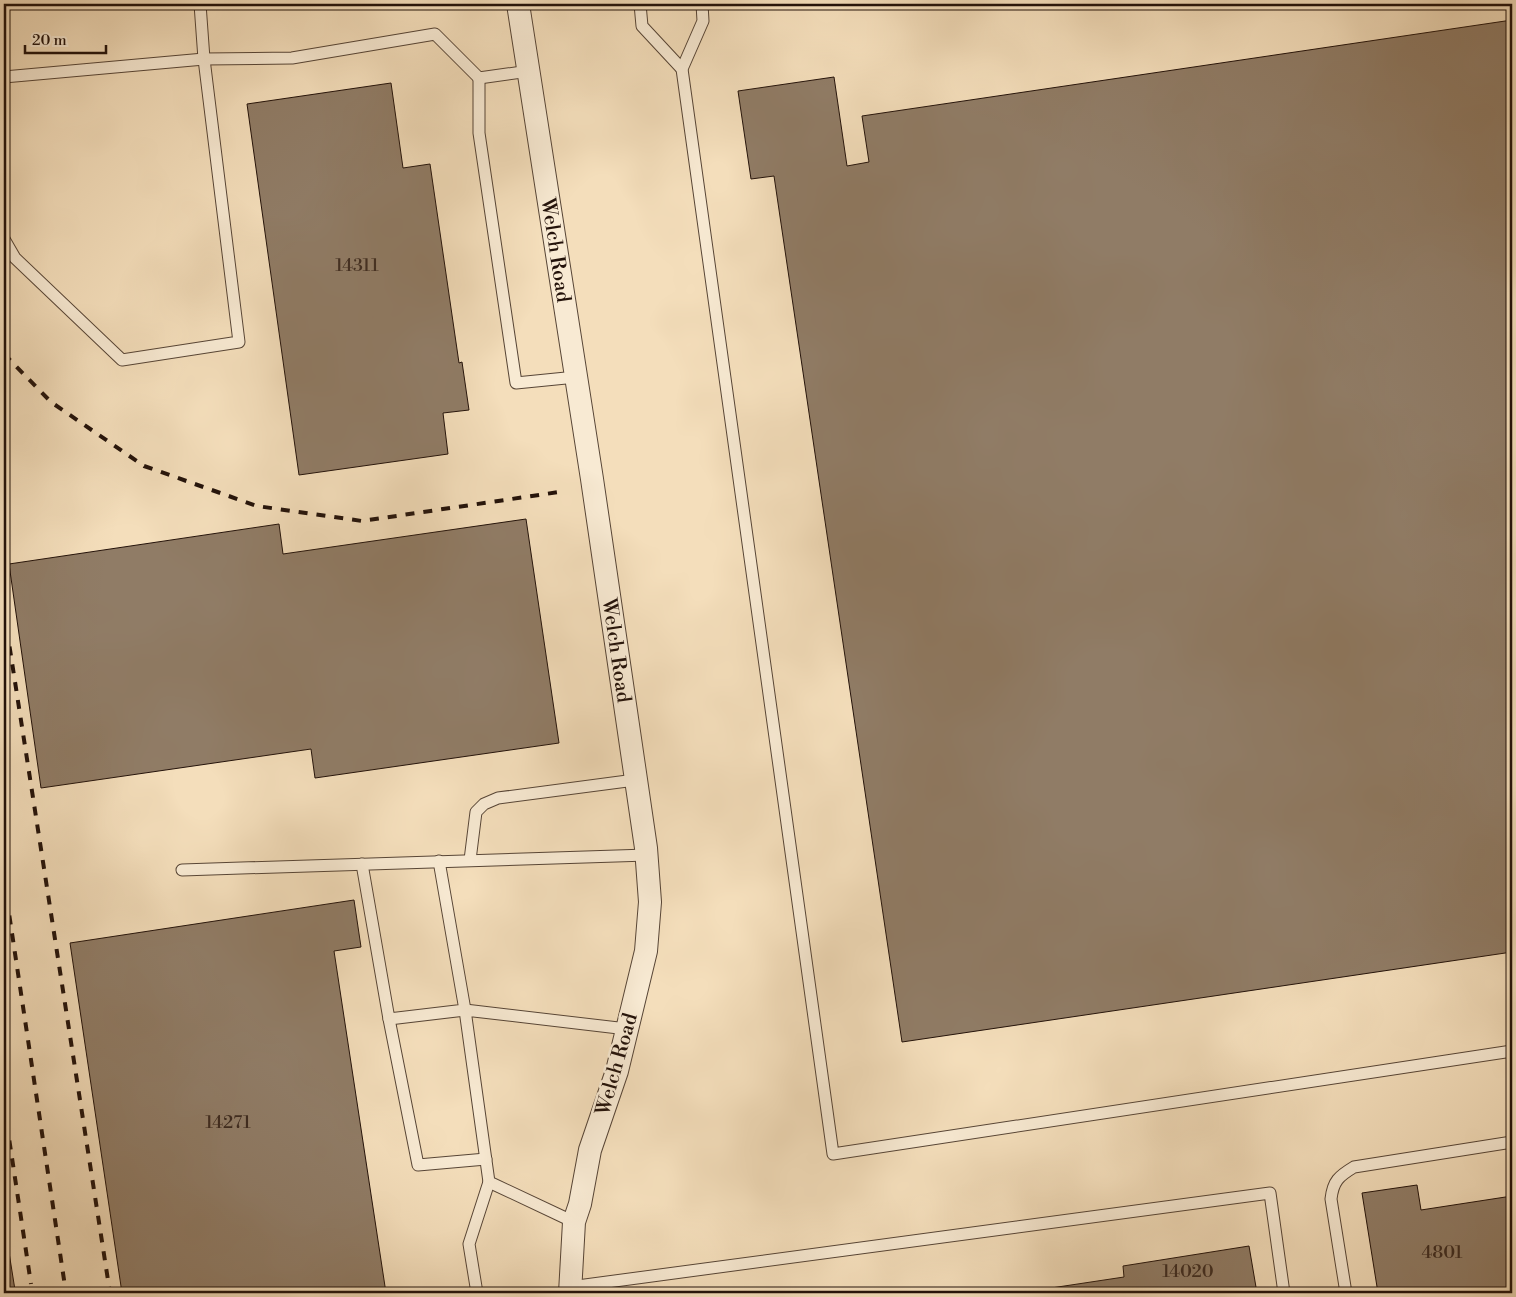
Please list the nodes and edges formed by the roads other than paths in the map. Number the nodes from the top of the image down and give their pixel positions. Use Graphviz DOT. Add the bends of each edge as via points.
graph roads {
  1 [pos="200,4"];
  2 [pos="518,4"];
  3 [pos="640,4"];
  4 [pos="702,4"];
  5 [pos="204,59"];
  6 [pos="682,69"];
  7 [pos="528,71"];
  8 [pos="4,77"];
  9 [pos="479,78"];
  10 [pos="4,240"];
  11 [pos="576,377"];
  12 [pos="635,780"];
  13 [pos="647,855"];
  14 [pos="470,860"];
  15 [pos="439,861"];
  16 [pos="362,864"];
  17 [pos="182,870"];
  18 [pos="465,1010"];
  19 [pos="389,1018"];
  20 [pos="627,1029"];
  21 [pos="1512,1051"];
  22 [pos="1512,1142"];
  23 [pos="486,1159"];
  24 [pos="489,1182"];
  25 [pos="574,1222"];
  26 [pos="570,1290"];
  27 [pos="477,1293"];
  28 [pos="1284,1293"];
  29 [pos="1346,1293"];
  1 -- 5 [label="lane"];
  2 -- 7 [label="street, Welch Road"];
  3 -- 6 [label="lane" via="642,26"];
  4 -- 6 [label="lane" via="703,22"];
  5 -- 8 [label="lane"];
  5 -- 9 [label="lane" via="292,58 435,34"];
  5 -- 10 [label="lane" via="239,342 122,360 14,258"];
  6 -- 21 [label="lane" via="833,1154"];
  7 -- 9 [label="lane"];
  7 -- 11 [label="street, Welch Road"];
  9 -- 11 [label="lane" via="478,132 516,384"];
  11 -- 12 [label="street, Welch Road"];
  12 -- 13 [label="street, Welch Road"];
  12 -- 14 [label="lane" via="498,798 484,804 476,812"];
  13 -- 14 [label="lane"];
  13 -- 20 [label="street, Welch Road" via="650,902 646,951"];
  14 -- 15 [label="lane"];
  15 -- 16 [label="lane"];
  15 -- 18 [label="lane"];
  16 -- 17 [label="lane"];
  16 -- 19 [label="lane"];
  18 -- 19 [label="lane"];
  18 -- 20 [label="lane"];
  18 -- 23 [label="lane"];
  19 -- 23 [label="lane" via="418,1165"];
  20 -- 25 [label="street, Welch Road" via="617,1071 590,1150"];
  22 -- 29 [label="lane" via="1354,1167 1341,1175 1332,1187 1331,1200"];
  23 -- 24 [label="lane"];
  24 -- 25 [label="lane"];
  24 -- 27 [label="lane" via="469,1244"];
  25 -- 26 [label="street, Welch Road"];
  26 -- 28 [label="lane" via="1270,1193"];
}
